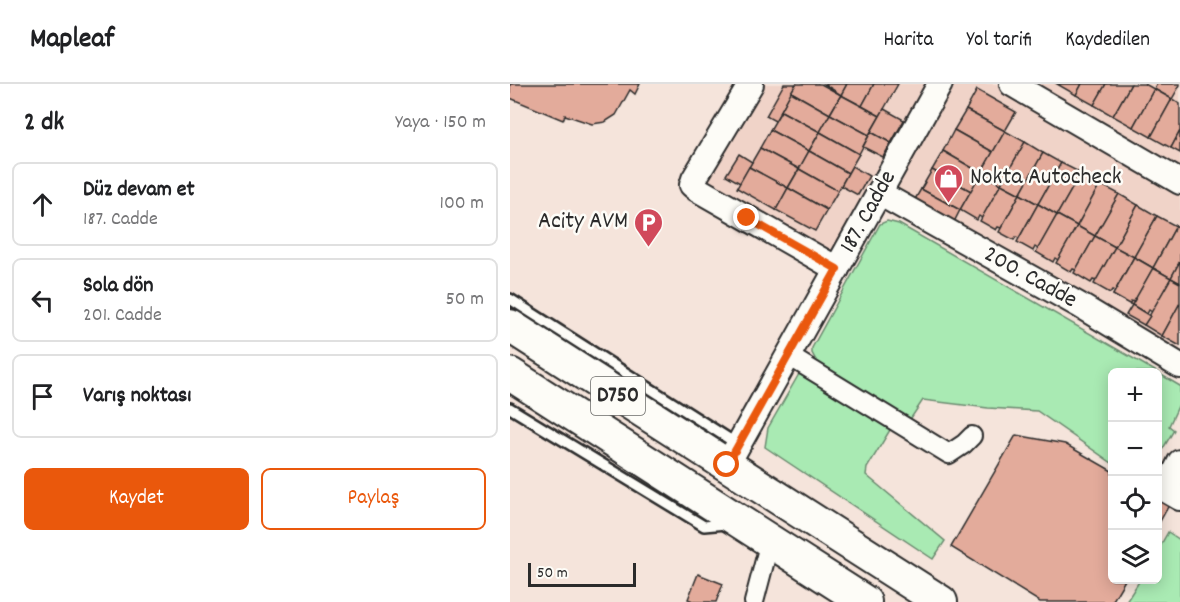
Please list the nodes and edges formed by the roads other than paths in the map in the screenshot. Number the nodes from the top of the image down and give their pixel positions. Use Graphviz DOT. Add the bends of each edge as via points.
graph roads {
  1 [pos="751,84"];
  2 [pos="940,84"];
  3 [pos="1012,84"];
  4 [pos="1180,182"];
  5 [pos="879,193"];
  6 [pos="837,269"];
  7 [pos="510,299"];
  8 [pos="510,326"];
  9 [pos="789,356"];
  10 [pos="1180,366"];
  11 [pos="510,374"];
  12 [pos="510,408"];
  13 [pos="972,436"];
  14 [pos="733,455"];
  15 [pos="1180,462"];
  16 [pos="1173,494"];
  17 [pos="742,524"];
  18 [pos="770,541"];
  19 [pos="754,602"];
  20 [pos="866,602"];
  21 [pos="941,602"];
  1 -- 6 [label="street" via="692,185"];
  2 -- 5 [label="street, 187. Cadde"];
  3 -- 4 [label="street"];
  5 -- 6 [label="street, 187. Cadde"];
  5 -- 10 [label="street, 200. Cadde"];
  6 -- 9 [label="street, 187. Cadde"];
  7 -- 14 [label="lane"];
  8 -- 14 [label="highway, D750"];
  9 -- 13 [label="street" via="950,454"];
  9 -- 14 [label="street, 187. Cadde"];
  11 -- 17 [label="highway, D750"];
  12 -- 17 [label="lane" via="704,526"];
  14 -- 21 [label="highway, D750"];
  15 -- 16 [label="street"];
  17 -- 18 [label="highway, D750"];
  18 -- 19 [label="street"];
  18 -- 20 [label="highway, D750"];
}
